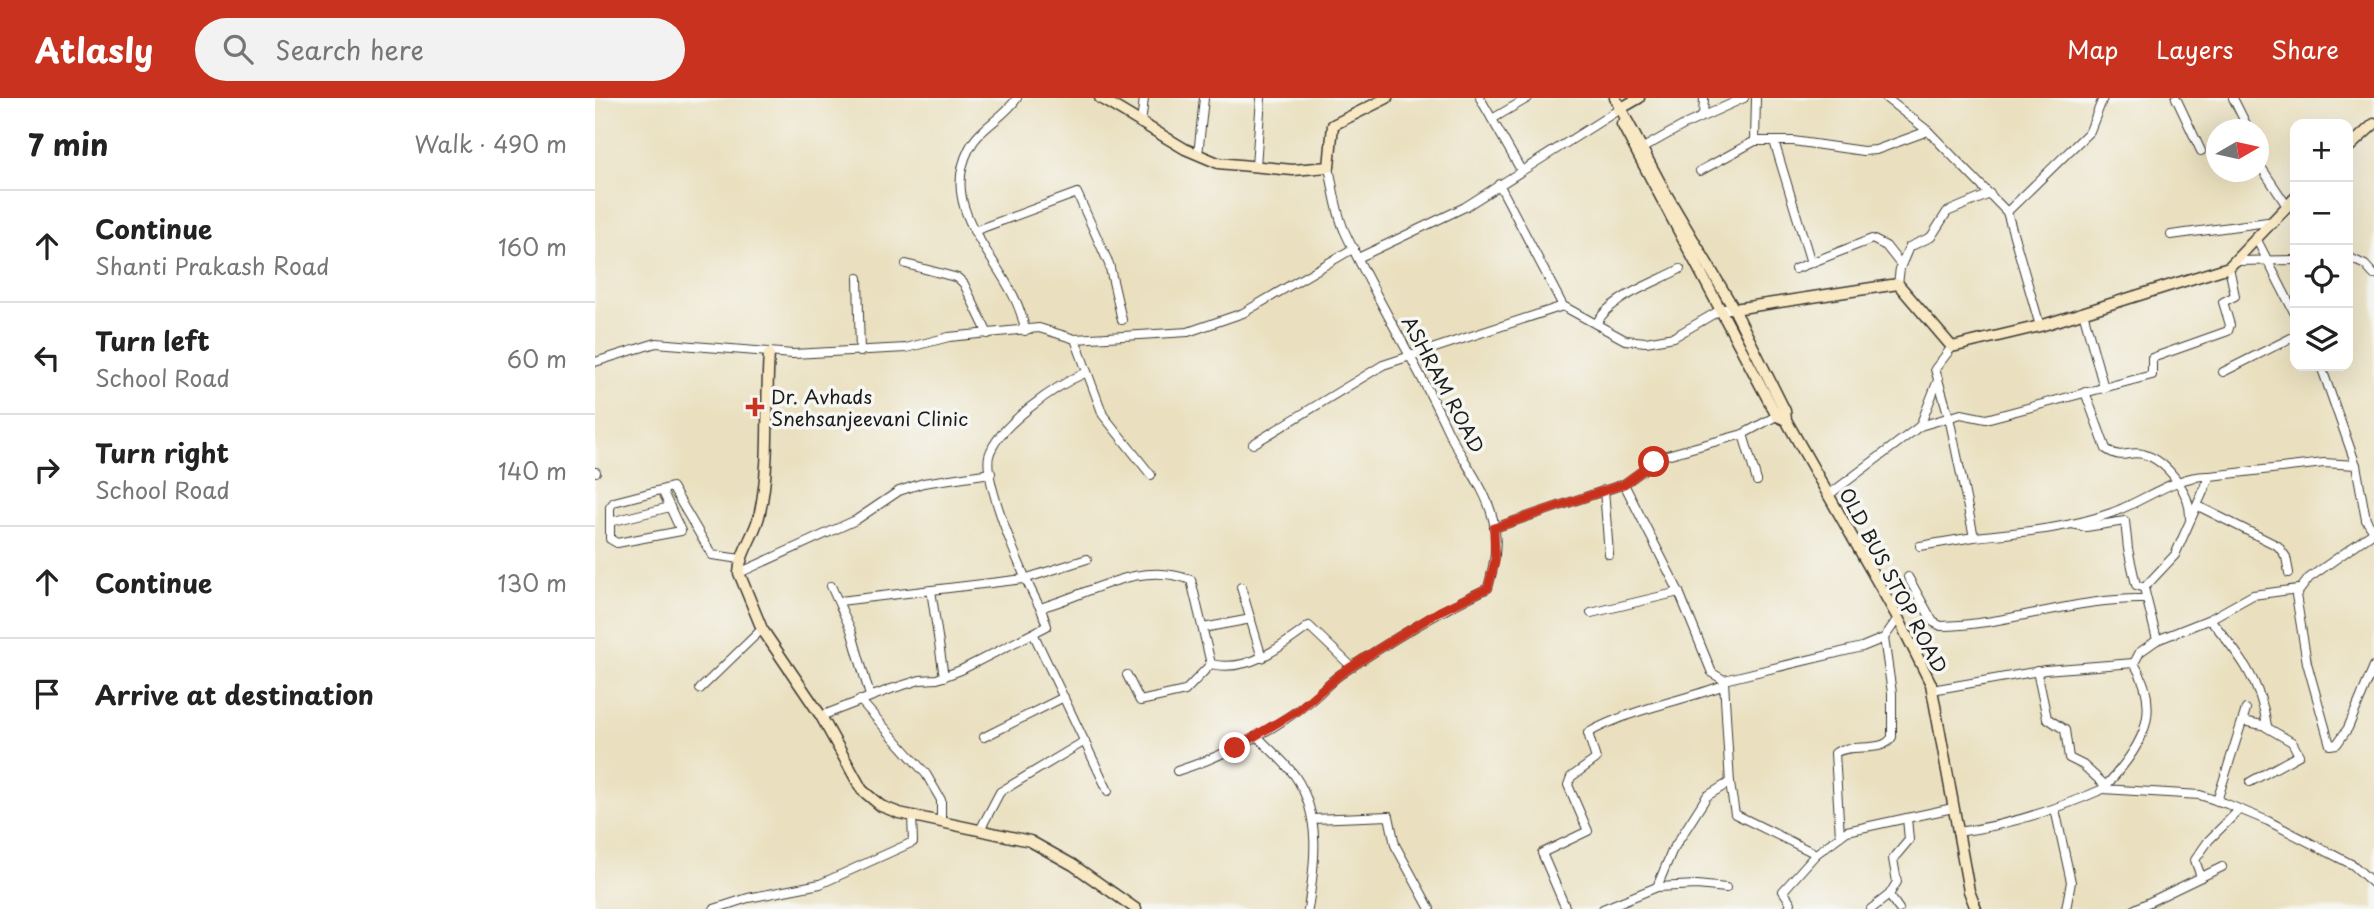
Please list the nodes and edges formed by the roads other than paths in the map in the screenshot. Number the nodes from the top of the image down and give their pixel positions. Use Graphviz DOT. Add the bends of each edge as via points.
graph roads {
  1 [pos="1017,98"];
  2 [pos="1100,98"];
  3 [pos="1144,98"];
  4 [pos="1204,98"];
  5 [pos="1261,98"];
  6 [pos="1387,98"];
  7 [pos="1480,98"];
  8 [pos="1528,98"];
  9 [pos="1607,98"];
  10 [pos="1639,98"];
  11 [pos="1704,98"];
  12 [pos="1744,98"];
  13 [pos="1756,98"];
  14 [pos="1886,98"];
  15 [pos="2103,98"];
  16 [pos="2176,98"];
  17 [pos="2234,98"];
  18 [pos="1617,106"];
  19 [pos="1703,116"];
  20 [pos="1492,119"];
  21 [pos="2244,119"];
  22 [pos="1142,124"];
  23 [pos="2374,124"];
  24 [pos="1928,131"];
  25 [pos="1755,141"];
  26 [pos="1774,141"];
  27 [pos="2353,143"];
  28 [pos="1643,148"];
  29 [pos="2201,151"];
  30 [pos="1198,155"];
  31 [pos="1256,166"];
  32 [pos="1329,167"];
  33 [pos="1521,170"];
  34 [pos="1700,171"];
  35 [pos="2269,176"];
  36 [pos="1499,184"];
  37 [pos="1990,194"];
  38 [pos="2290,201"];
  39 [pos="2290,203"];
  40 [pos="2007,212"];
  41 [pos="2276,221"];
  42 [pos="974,231"];
  43 [pos="2171,235"];
  44 [pos="2257,240"];
  45 [pos="1354,248"];
  46 [pos="1360,257"];
  47 [pos="2353,259"];
  48 [pos="2290,260"];
  49 [pos="2268,262"];
  50 [pos="1811,263"];
  51 [pos="906,264"];
  52 [pos="1901,264"];
  53 [pos="2232,264"];
  54 [pos="1680,269"];
  55 [pos="1795,269"];
  56 [pos="2374,275"];
  57 [pos="858,278"];
  58 [pos="1898,284"];
  59 [pos="1563,306"];
  60 [pos="2292,308"];
  61 [pos="1728,309"];
  62 [pos="2083,312"];
  63 [pos="1122,320"];
  64 [pos="1596,324"];
  65 [pos="2040,326"];
  66 [pos="1025,331"];
  67 [pos="988,334"];
  68 [pos="2290,338"];
  69 [pos="1075,339"];
  70 [pos="1952,347"];
  71 [pos="860,352"];
  72 [pos="769,354"];
  73 [pos="1413,356"];
  74 [pos="595,362"];
  75 [pos="2323,371"];
  76 [pos="2223,372"];
  77 [pos="1085,373"];
  78 [pos="1938,380"];
  79 [pos="2104,388"];
  80 [pos="2085,392"];
  81 [pos="1783,415"];
  82 [pos="1949,417"];
  83 [pos="1920,425"];
  84 [pos="1743,434"];
  85 [pos="1253,444"];
  86 [pos="2356,465"];
  87 [pos="991,473"];
  88 [pos="1151,475"];
  89 [pos="2210,475"];
  90 [pos="1758,481"];
  91 [pos="2178,481"];
  92 [pos="1624,484"];
  93 [pos="662,490"];
  94 [pos="1604,491"];
  95 [pos="1829,494"];
  96 [pos="2198,506"];
  97 [pos="670,507"];
  98 [pos="610,522"];
  99 [pos="2072,524"];
  100 [pos="2189,524"];
  101 [pos="1494,528"];
  102 [pos="2374,532"];
  103 [pos="1974,537"];
  104 [pos="1920,546"];
  105 [pos="1609,554"];
  106 [pos="741,559"];
  107 [pos="1087,559"];
  108 [pos="2289,572"];
  109 [pos="739,573"];
  110 [pos="1908,577"];
  111 [pos="1024,579"];
  112 [pos="831,586"];
  113 [pos="1241,587"];
  114 [pos="2144,588"];
  115 [pos="2298,589"];
  116 [pos="932,590"];
  117 [pos="1679,592"];
  118 [pos="2146,599"];
  119 [pos="839,601"];
  120 [pos="1041,609"];
  121 [pos="1591,613"];
  122 [pos="1898,618"];
  123 [pos="1251,619"];
  124 [pos="2210,620"];
  125 [pos="1203,628"];
  126 [pos="762,629"];
  127 [pos="1034,635"];
  128 [pos="1884,638"];
  129 [pos="2157,639"];
  130 [pos="1262,658"];
  131 [pos="2134,663"];
  132 [pos="1211,664"];
  133 [pos="2374,666"];
  134 [pos="1352,667"];
  135 [pos="2037,671"];
  136 [pos="1127,675"];
  137 [pos="944,677"];
  138 [pos="1724,682"];
  139 [pos="700,689"];
  140 [pos="1932,690"];
  141 [pos="870,696"];
  142 [pos="1064,697"];
  143 [pos="860,700"];
  144 [pos="2246,709"];
  145 [pos="821,716"];
  146 [pos="2243,720"];
  147 [pos="2266,727"];
  148 [pos="1257,736"];
  149 [pos="984,737"];
  150 [pos="1085,741"];
  151 [pos="1177,771"];
  152 [pos="1730,782"];
  153 [pos="2251,782"];
  154 [pos="2105,787"];
  155 [pos="1108,791"];
  156 [pos="2217,800"];
  157 [pos="1953,808"];
  158 [pos="2055,809"];
  159 [pos="2239,810"];
  160 [pos="912,816"];
  161 [pos="1907,818"];
  162 [pos="1313,819"];
  163 [pos="941,820"];
  164 [pos="980,830"];
  165 [pos="1957,832"];
  166 [pos="1840,836"];
  167 [pos="1816,854"];
  168 [pos="2222,867"];
  169 [pos="2201,877"];
  170 [pos="2374,884"];
  171 [pos="1657,887"];
  172 [pos="1726,888"];
  173 [pos="1969,891"];
  174 [pos="1889,895"];
  175 [pos="714,909"];
  176 [pos="1136,909"];
  177 [pos="1308,909"];
  178 [pos="1430,909"];
  179 [pos="1566,909"];
  180 [pos="1603,909"];
  181 [pos="1788,909"];
  182 [pos="1871,909"];
  183 [pos="1899,909"];
  184 [pos="1969,909"];
  185 [pos="1976,909"];
  186 [pos="2066,909"];
  187 [pos="2135,909"];
  1 -- 42 [label="street" via="979,134 969,150 961,196"];
  2 -- 22 [label="street"];
  3 -- 22 [label="street"];
  4 -- 30 [label="street"];
  5 -- 31 [label="street"];
  6 -- 32 [label="street" via="1333,125"];
  7 -- 20 [label="street"];
  8 -- 20 [label="street"];
  9 -- 18 [label="street"];
  10 -- 18 [label="street"];
  11 -- 19 [label="street"];
  12 -- 19 [label="street"];
  13 -- 25 [label="street"];
  14 -- 24 [label="street"];
  15 -- 40 [label="street" via="2090,131"];
  16 -- 29 [label="street"];
  17 -- 21 [label="street"];
  18 -- 28 [label="street"];
  18 -- 33 [label="street"];
  18 -- 61 [label="street"];
  19 -- 28 [label="street"];
  20 -- 33 [label="street"];
  22 -- 30 [label="street"];
  23 -- 27 [label="street"];
  24 -- 26 [label="street" via="1863,151"];
  24 -- 37 [label="street"];
  25 -- 26 [label="street"];
  25 -- 34 [label="street"];
  26 -- 50 [label="street"];
  28 -- 61 [label="street"];
  30 -- 31 [label="street" via="1218,163"];
  31 -- 32 [label="street"];
  32 -- 45 [label="street, ASHRAM ROAD" via="1343,228"];
  33 -- 36 [label="street"];
  35 -- 38 [label="street"];
  36 -- 46 [label="street" via="1454,212"];
  36 -- 59 [label="street"];
  37 -- 40 [label="street"];
  37 -- 52 [label="street" via="1947,212 1931,237 1909,247"];
  39 -- 41 [label="street"];
  40 -- 65 [label="street"];
  41 -- 43 [label="street"];
  41 -- 44 [label="street"];
  42 -- 63 [label="street" via="1077,193 1109,264"];
  42 -- 66 [label="street" via="1014,296"];
  44 -- 49 [label="street"];
  44 -- 53 [label="street"];
  45 -- 46 [label="street, ASHRAM ROAD"];
  45 -- 69 [label="street" via="1260,304 1206,329 1154,337"];
  46 -- 73 [label="street, ASHRAM ROAD" via="1371,285"];
  47 -- 56 [label="street"];
  48 -- 49 [label="street"];
  49 -- 53 [label="street"];
  49 -- 60 [label="street"];
  50 -- 52 [label="street" via="1872,239 1886,246"];
  50 -- 55 [label="street"];
  51 -- 67 [label="street" via="958,278"];
  52 -- 58 [label="street"];
  53 -- 62 [label="street"];
  53 -- 79 [label="street" via="2236,292 2223,302 2228,331 2152,358 2153,374"];
  54 -- 64 [label="street" via="1626,298"];
  57 -- 71 [label="street"];
  58 -- 61 [label="street"];
  58 -- 70 [label="street"];
  59 -- 64 [label="street"];
  59 -- 73 [label="street"];
  61 -- 64 [label="street" via="1674,337 1646,342 1625,340"];
  61 -- 81 [label="street, OLD BUS STOP ROAD"];
  62 -- 65 [label="street"];
  62 -- 79 [label="street"];
  65 -- 70 [label="street"];
  66 -- 67 [label="street"];
  66 -- 69 [label="street" via="1039,328"];
  67 -- 71 [label="street"];
  68 -- 76 [label="street"];
  69 -- 77 [label="street"];
  70 -- 78 [label="street" via="1935,369"];
  71 -- 72 [label="street"];
  72 -- 74 [label="street" via="656,343"];
  72 -- 106 [label="street" via="767,471 753,538"];
  73 -- 85 [label="street" via="1383,365"];
  73 -- 101 [label="street, ASHRAM ROAD" via="1482,493"];
  75 -- 86 [label="street"];
  77 -- 87 [label="street" via="1063,382 998,437 988,458"];
  77 -- 88 [label="street" via="1108,423"];
  78 -- 82 [label="street"];
  78 -- 83 [label="street"];
  79 -- 80 [label="street"];
  80 -- 82 [label="street" via="1986,419 1961,414"];
  80 -- 91 [label="street" via="2106,449 2122,456 2145,455"];
  81 -- 84 [label="street"];
  81 -- 95 [label="street, OLD BUS STOP ROAD"];
  82 -- 83 [label="street"];
  82 -- 103 [label="street"];
  83 -- 95 [label="street"];
  84 -- 90 [label="street"];
  84 -- 92 [label="street" via="1663,456"];
  86 -- 89 [label="street" via="2324,463"];
  86 -- 102 [label="street" via="2366,520"];
  87 -- 109 [label="street" via="899,491 856,520"];
  87 -- 111 [label="street"];
  89 -- 91 [label="street"];
  89 -- 96 [label="street"];
  91 -- 99 [label="street" via="2114,512"];
  91 -- 100 [label="street" via="2189,505"];
  92 -- 94 [label="street"];
  92 -- 117 [label="street"];
  93 -- 97 [label="street"];
  93 -- 98 [label="street" via="614,502"];
  93 -- 106 [label="street" via="672,487 712,555"];
  94 -- 101 [label="street"];
  94 -- 105 [label="street"];
  95 -- 122 [label="street, OLD BUS STOP ROAD"];
  96 -- 100 [label="street"];
  96 -- 108 [label="street" via="2278,546"];
  97 -- 98 [label="street"];
  97 -- 98 [label="street" via="681,531 617,543 610,540"];
  99 -- 103 [label="street"];
  99 -- 114 [label="street" via="2086,527 2125,521 2136,585"];
  100 -- 114 [label="street" via="2175,555"];
  101 -- 134 [label="street, ASHRAM ROAD" via="1495,561 1488,588 1440,611"];
  102 -- 115 [label="street"];
  103 -- 104 [label="street"];
  106 -- 109 [label="street"];
  107 -- 111 [label="street"];
  109 -- 126 [label="street"];
  110 -- 118 [label="street" via="1933,622 1941,626 2119,599"];
  111 -- 116 [label="street"];
  111 -- 120 [label="street"];
  112 -- 119 [label="street"];
  113 -- 123 [label="street"];
  114 -- 118 [label="street"];
  115 -- 124 [label="street" via="2253,595"];
  115 -- 133 [label="street" via="2307,663 2330,746 2337,744 2348,728"];
  116 -- 119 [label="street"];
  116 -- 137 [label="street"];
  117 -- 121 [label="street"];
  117 -- 138 [label="street" via="1712,673"];
  118 -- 129 [label="street"];
  119 -- 141 [label="street"];
  120 -- 125 [label="street" via="1104,583 1150,572 1191,580"];
  120 -- 127 [label="street" via="1047,626"];
  122 -- 128 [label="street"];
  122 -- 140 [label="street, OLD BUS STOP ROAD"];
  123 -- 125 [label="street"];
  123 -- 130 [label="street"];
  124 -- 129 [label="street"];
  124 -- 147 [label="street" via="2250,670 2260,692"];
  125 -- 132 [label="street"];
  126 -- 139 [label="street"];
  126 -- 145 [label="street"];
  127 -- 137 [label="street"];
  127 -- 142 [label="street"];
  128 -- 138 [label="street"];
  128 -- 166 [label="street" via="1892,693 1892,737 1883,745 1846,747 1835,753"];
  129 -- 131 [label="street"];
  130 -- 132 [label="street"];
  130 -- 134 [label="street" via="1309,626"];
  131 -- 135 [label="street"];
  131 -- 154 [label="street" via="2148,699 2146,730"];
  132 -- 136 [label="street" via="1185,691 1148,702 1140,701"];
  134 -- 148 [label="street"];
  135 -- 140 [label="street"];
  135 -- 154 [label="street" via="2047,718 2065,730 2069,758"];
  137 -- 141 [label="street"];
  138 -- 152 [label="street"];
  138 -- 179 [label="street" via="1588,733 1596,759 1568,785 1588,831 1542,853"];
  140 -- 157 [label="street, OLD BUS STOP ROAD"];
  141 -- 143 [label="street"];
  142 -- 149 [label="street"];
  142 -- 150 [label="street"];
  143 -- 145 [label="street"];
  143 -- 163 [label="street" via="926,774 941,800"];
  144 -- 146 [label="street"];
  145 -- 160 [label="street" via="862,790 881,806"];
  146 -- 147 [label="street"];
  146 -- 156 [label="street"];
  147 -- 153 [label="street" via="2291,742 2299,755"];
  148 -- 151 [label="street"];
  148 -- 162 [label="street" via="1294,775"];
  150 -- 155 [label="street"];
  150 -- 164 [label="street" via="1000,792"];
  152 -- 167 [label="street" via="1735,814"];
  152 -- 171 [label="street" via="1707,796 1672,851"];
  154 -- 156 [label="street" via="2200,794"];
  154 -- 158 [label="street"];
  156 -- 159 [label="street"];
  157 -- 161 [label="street"];
  157 -- 165 [label="street, OLD BUS STOP ROAD"];
  158 -- 165 [label="street"];
  158 -- 186 [label="street" via="2071,882"];
  159 -- 169 [label="street" via="2195,860"];
  159 -- 170 [label="street" via="2312,842 2353,865"];
  160 -- 163 [label="street"];
  160 -- 175 [label="street" via="913,842 887,856 820,884"];
  161 -- 166 [label="street" via="1874,823"];
  161 -- 174 [label="street" via="1909,840 1893,859 1897,882"];
  162 -- 177 [label="street"];
  162 -- 178 [label="street" via="1389,816 1395,845"];
  163 -- 164 [label="street"];
  164 -- 176 [label="street" via="1041,846"];
  165 -- 173 [label="street, OLD BUS STOP ROAD"];
  166 -- 167 [label="street"];
  167 -- 181 [label="street" via="1783,891 1791,903"];
  168 -- 169 [label="street"];
  169 -- 187 [label="street"];
  171 -- 172 [label="street"];
  171 -- 180 [label="street"];
  173 -- 184 [label="street, OLD BUS STOP ROAD"];
  173 -- 185 [label="street, OLD BUS STOP ROAD"];
  174 -- 182 [label="street"];
  174 -- 183 [label="street"];
}
